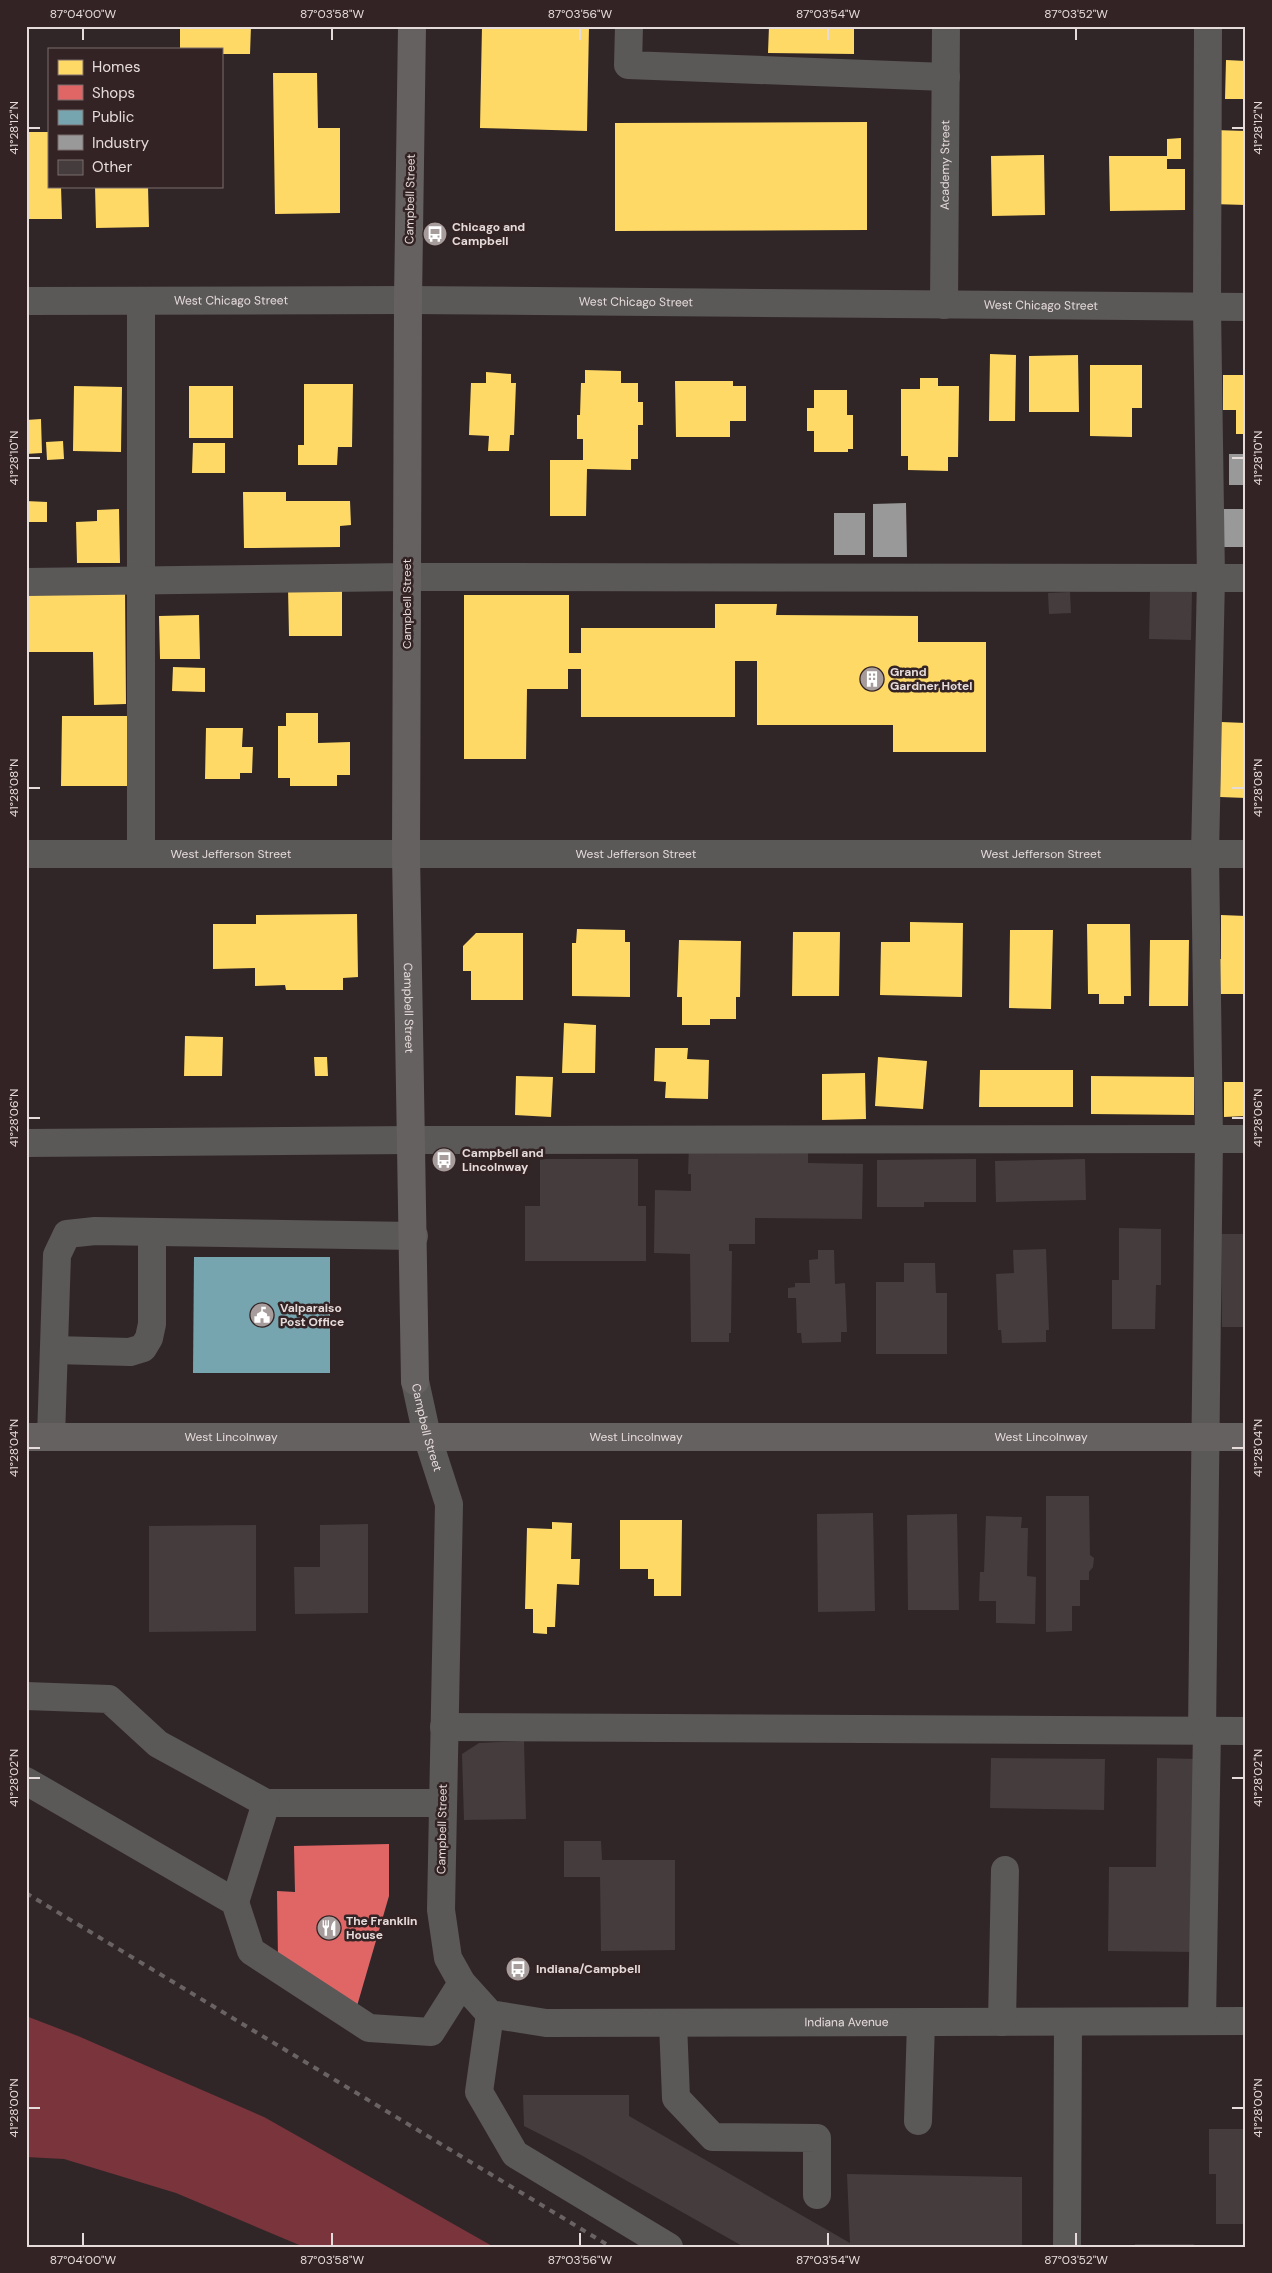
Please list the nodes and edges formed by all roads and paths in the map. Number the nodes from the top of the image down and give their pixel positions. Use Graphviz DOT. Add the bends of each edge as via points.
graph roads {
  1 [pos="412,26"];
  2 [pos="629,26"];
  3 [pos="946,26"];
  4 [pos="1208,26"];
  5 [pos="946,77"];
  6 [pos="408,300"];
  7 [pos="26,301"];
  8 [pos="141,301"];
  9 [pos="944,305"];
  10 [pos="1246,307"];
  11 [pos="1207,308"];
  12 [pos="407,577"];
  13 [pos="1211,578"];
  14 [pos="1246,578"];
  15 [pos="141,580"];
  16 [pos="26,582"];
  17 [pos="26,854"];
  18 [pos="141,854"];
  19 [pos="406,854"];
  20 [pos="1205,854"];
  21 [pos="1246,854"];
  22 [pos="1209,1139"];
  23 [pos="1246,1139"];
  24 [pos="411,1140"];
  25 [pos="26,1143"];
  26 [pos="152,1232"];
  27 [pos="414,1236"];
  28 [pos="54,1350"];
  29 [pos="415,1382"];
  30 [pos="427,1436"];
  31 [pos="39,1437"];
  32 [pos="1204,1437"];
  33 [pos="1246,1437"];
  34 [pos="26,1696"];
  35 [pos="444,1727"];
  36 [pos="1204,1731"];
  37 [pos="1246,1732"];
  38 [pos="26,1781"];
  39 [pos="443,1802"];
  40 [pos="266,1803"];
  41 [pos="1005,1870"];
  42 [pos="235,1902"];
  43 [pos="462,1983"];
  44 [pos="490,2014"];
  45 [pos="1202,2021"];
  46 [pos="1246,2021"];
  47 [pos="921,2022"];
  48 [pos="1002,2022"];
  49 [pos="1068,2022"];
  50 [pos="673,2023"];
  51 [pos="918,2122"];
  52 [pos="817,2195"];
  53 [pos="669,2247"];
  54 [pos="1067,2247"];
  1 -- 6 [label="main road, Campbell Street"];
  2 -- 5 [label="street" via="628,65"];
  3 -- 5 [label="street, Academy Street"];
  4 -- 11 [label="street"];
  5 -- 9 [label="street, Academy Street"];
  6 -- 8 [label="street, West Chicago Street"];
  6 -- 9 [label="street, West Chicago Street"];
  6 -- 12 [label="main road, Campbell Street"];
  7 -- 8 [label="street, West Chicago Street"];
  8 -- 15 [label="street"];
  9 -- 11 [label="street, West Chicago Street"];
  10 -- 11 [label="street, West Chicago Street"];
  11 -- 13 [label="street"];
  12 -- 13 [label="street"];
  12 -- 15 [label="street"];
  12 -- 19 [label="main road, Campbell Street"];
  13 -- 14 [label="street"];
  13 -- 20 [label="street"];
  15 -- 16 [label="street"];
  15 -- 18 [label="street"];
  17 -- 18 [label="street, West Jefferson Street"];
  18 -- 19 [label="street, West Jefferson Street"];
  19 -- 20 [label="street, West Jefferson Street"];
  19 -- 24 [label="main road, Campbell Street"];
  20 -- 21 [label="street, West Jefferson Street"];
  20 -- 22 [label="street"];
  22 -- 23 [label="street"];
  22 -- 24 [label="street"];
  22 -- 32 [label="street"];
  24 -- 25 [label="street"];
  24 -- 27 [label="main road, Campbell Street"];
  26 -- 27 [label="street"];
  26 -- 28 [label="street" via="67,1234 57,1255"];
  26 -- 28 [label="street" via="152,1324 144,1348 130,1352"];
  27 -- 29 [label="main road, Campbell Street"];
  28 -- 31 [label="street"];
  29 -- 30 [label="street, Campbell Street"];
  30 -- 31 [label="main road, West Lincolnway"];
  30 -- 32 [label="main road, West Lincolnway"];
  30 -- 35 [label="street, Campbell Street" via="449,1504"];
  32 -- 33 [label="main road, West Lincolnway"];
  32 -- 36 [label="street"];
  34 -- 40 [label="street" via="109,1699 158,1744"];
  35 -- 36 [label="street"];
  35 -- 39 [label="street, Campbell Street"];
  36 -- 37 [label="street"];
  36 -- 45 [label="street"];
  38 -- 42 [label="street"];
  39 -- 40 [label="street"];
  39 -- 43 [label="street, Campbell Street" via="441,1910 448,1958"];
  40 -- 42 [label="street"];
  41 -- 48 [label="street"];
  42 -- 43 [label="street" via="251,1951 369,2028 431,2032"];
  43 -- 44 [label="street"];
  44 -- 50 [label="street, Indiana Avenue" via="546,2023"];
  44 -- 53 [label="street" via="478,2092 515,2154"];
  45 -- 46 [label="street, Indiana Avenue"];
  45 -- 49 [label="street, Indiana Avenue"];
  47 -- 48 [label="street, Indiana Avenue"];
  47 -- 50 [label="street, Indiana Avenue"];
  47 -- 51 [label="street"];
  48 -- 49 [label="street, Indiana Avenue"];
  49 -- 54 [label="street"];
  50 -- 52 [label="street" via="676,2098 713,2137 817,2138"];
}
